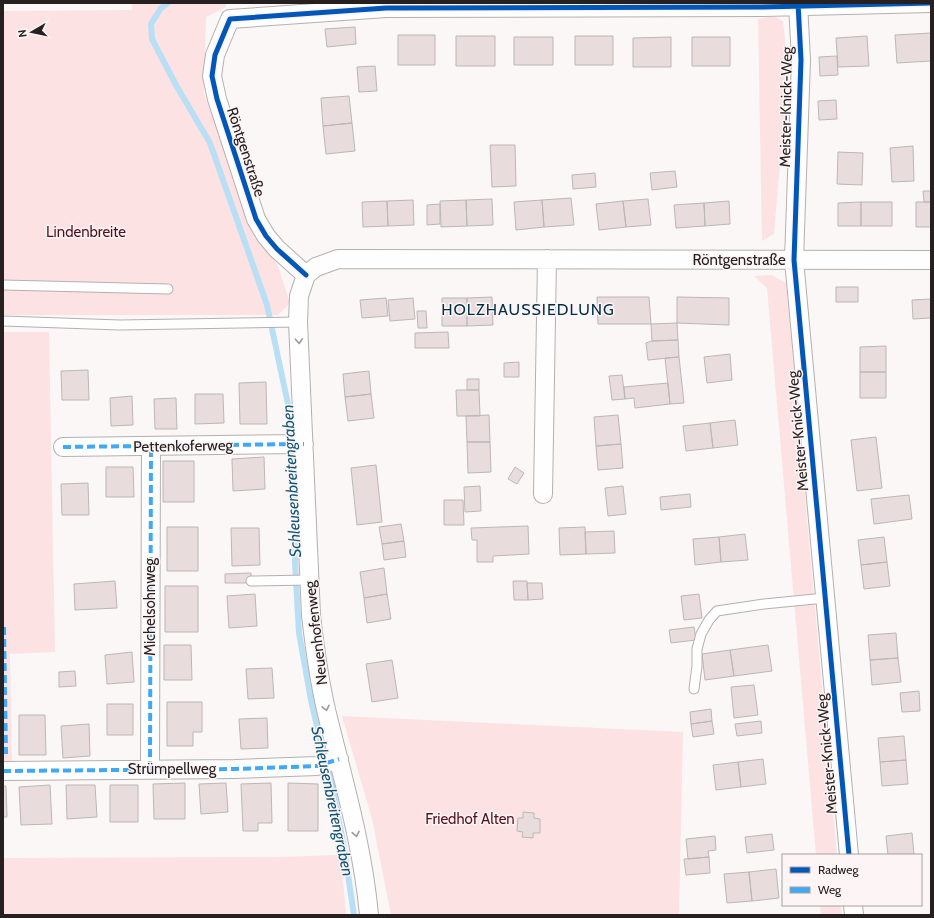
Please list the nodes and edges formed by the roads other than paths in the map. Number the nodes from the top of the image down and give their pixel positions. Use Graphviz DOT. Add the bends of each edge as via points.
graph roads {
  1 [pos="931,3"];
  2 [pos="798,4"];
  3 [pos="763,5"];
  4 [pos="547,259"];
  5 [pos="794,260"];
  6 [pos="931,260"];
  7 [pos="306,275"];
  8 [pos="3,285"];
  9 [pos="168,288"];
  10 [pos="3,321"];
  11 [pos="291,322"];
  12 [pos="297,444"];
  13 [pos="151,446"];
  14 [pos="63,447"];
  15 [pos="543,494"];
  16 [pos="306,580"];
  17 [pos="251,581"];
  18 [pos="825,598"];
  19 [pos="694,690"];
  20 [pos="339,759"];
  21 [pos="150,769"];
  22 [pos="3,771"];
  23 [pos="849,854"];
  24 [pos="369,915"];
  1 -- 2 [label="street"];
  2 -- 3 [label="street"];
  2 -- 5 [label="street, Meister-Knick-Weg" via="801,60"];
  3 -- 7 [label="street, Röntgenstraße" via="386,8 230,19 215,55 212,76 217,99 256,220 277,249"];
  4 -- 5 [label="street, Röntgenstraße"];
  4 -- 7 [label="street, Röntgenstraße" via="338,259 316,267"];
  4 -- 15 [label="street"];
  5 -- 6 [label="street, Röntgenstraße"];
  5 -- 18 [label="street, Meister-Knick-Weg"];
  7 -- 11 [label="street, Neuenhofenweg"];
  8 -- 9 [label="lane"];
  10 -- 11 [label="lane" via="120,325"];
  11 -- 12 [label="street, Neuenhofenweg, one-way"];
  12 -- 13 [label="street, Pettenkoferweg"];
  12 -- 16 [label="street, Neuenhofenweg"];
  13 -- 14 [label="street, Pettenkoferweg"];
  13 -- 21 [label="street, Michelsohnweg"];
  16 -- 17 [label="lane"];
  16 -- 20 [label="street, Neuenhofenweg, one-way" via="316,655"];
  18 -- 19 [label="lane" via="717,611 701,634 697,648"];
  18 -- 23 [label="street, Meister-Knick-Weg"];
  20 -- 21 [label="street, Strümpellweg" via="316,766"];
  20 -- 24 [label="street, Neuenhofenweg, one-way" via="354,818"];
  21 -- 22 [label="street, Strümpellweg"];
}
